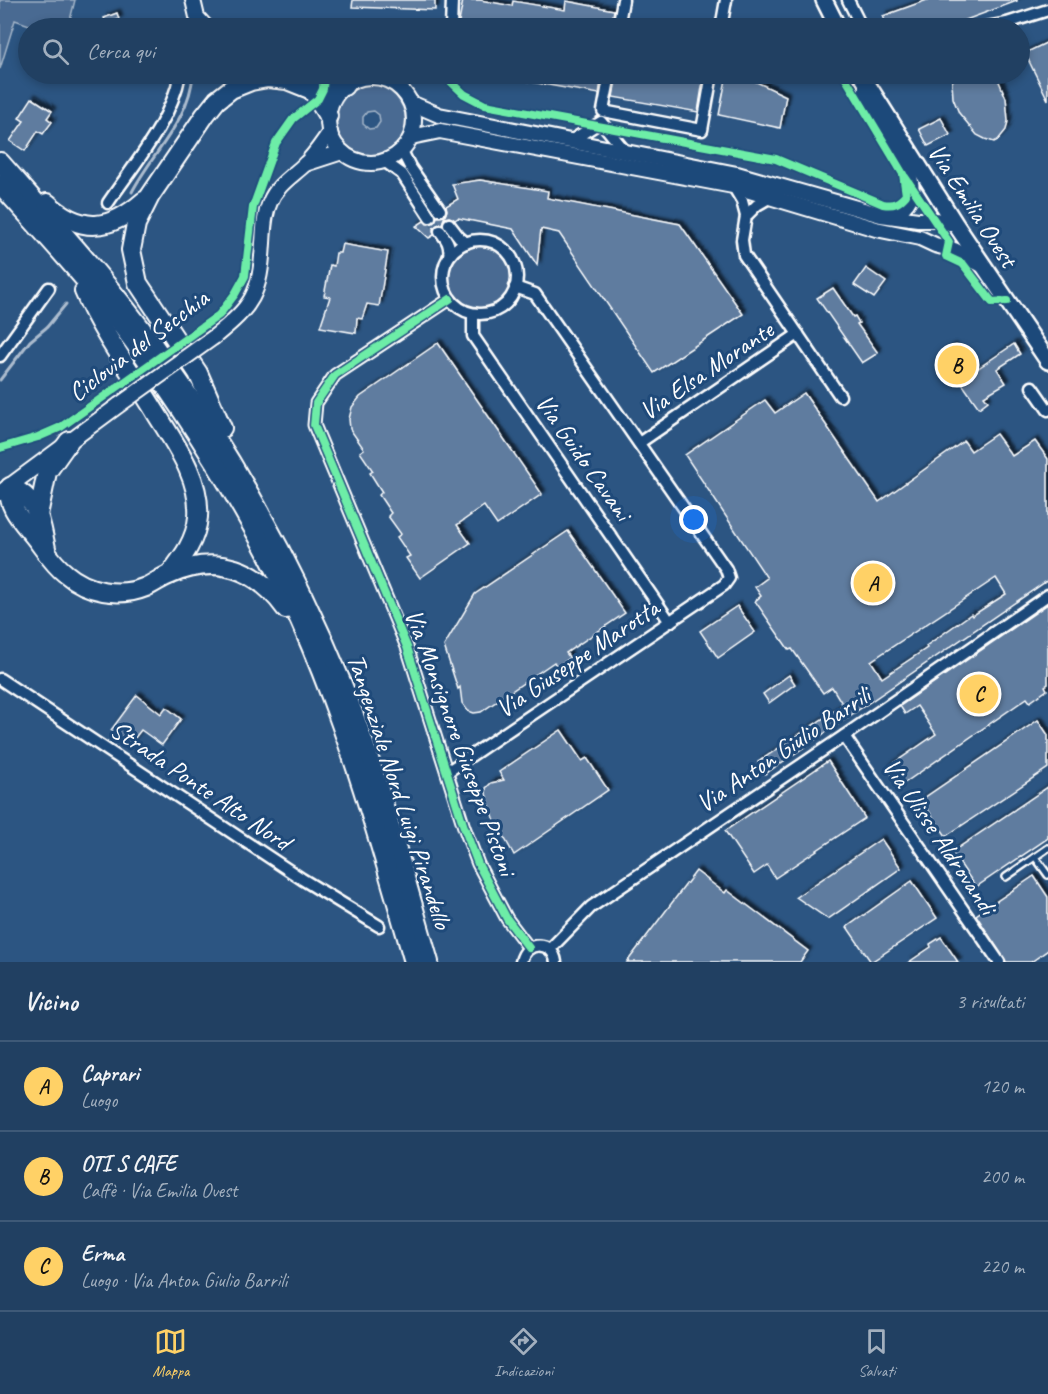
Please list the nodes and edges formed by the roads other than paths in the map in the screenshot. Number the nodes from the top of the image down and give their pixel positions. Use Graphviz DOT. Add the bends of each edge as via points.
graph roads {
  1 [pos="193,0"];
  2 [pos="452,0"];
  3 [pos="623,0"];
  4 [pos="726,0"];
  5 [pos="824,0"];
  6 [pos="848,0"];
  7 [pos="1048,10"];
  8 [pos="198,18"];
  9 [pos="451,18"];
  10 [pos="620,18"];
  11 [pos="723,18"];
  12 [pos="833,18"];
  13 [pos="857,18"];
  14 [pos="1023,18"];
  15 [pos="177,84"];
  16 [pos="244,84"];
  17 [pos="297,84"];
  18 [pos="347,84"];
  19 [pos="397,84"];
  20 [pos="608,84"];
  21 [pos="710,84"];
  22 [pos="864,84"];
  23 [pos="866,84"];
  24 [pos="344,86"];
  25 [pos="312,90"];
  26 [pos="411,103"];
  27 [pos="602,116"];
  28 [pos="329,124"];
  29 [pos="411,137"];
  30 [pos="572,140"];
  31 [pos="402,151"];
  32 [pos="625,151"];
  33 [pos="342,152"];
  34 [pos="0,161"];
  35 [pos="384,161"];
  36 [pos="305,164"];
  37 [pos="0,184"];
  38 [pos="733,186"];
  39 [pos="150,196"];
  40 [pos="769,198"];
  41 [pos="108,203"];
  42 [pos="881,215"];
  43 [pos="746,216"];
  44 [pos="956,225"];
  45 [pos="920,238"];
  46 [pos="466,243"];
  47 [pos="449,256"];
  48 [pos="984,266"];
  49 [pos="79,275"];
  50 [pos="515,287"];
  51 [pos="49,288"];
  52 [pos="450,299"];
  53 [pos="473,315"];
  54 [pos="798,334"];
  55 [pos="0,356"];
  56 [pos="1048,361"];
  57 [pos="1032,387"];
  58 [pos="840,396"];
  59 [pos="1048,410"];
  60 [pos="69,441"];
  61 [pos="639,443"];
  62 [pos="5,490"];
  63 [pos="255,501"];
  64 [pos="0,514"];
  65 [pos="31,519"];
  66 [pos="170,574"];
  67 [pos="729,578"];
  68 [pos="1048,595"];
  69 [pos="670,622"];
  70 [pos="314,655"];
  71 [pos="0,679"];
  72 [pos="844,736"];
  73 [pos="447,772"];
  74 [pos="1048,848"];
  75 [pos="1035,856"];
  76 [pos="1048,875"];
  77 [pos="1006,877"];
  78 [pos="379,926"];
  79 [pos="529,948"];
  80 [pos="550,949"];
  81 [pos="414,962"];
  82 [pos="429,962"];
  83 [pos="521,962"];
  84 [pos="556,962"];
  85 [pos="999,962"];
  1 -- 8 [label="street"];
  2 -- 9 [label="street"];
  3 -- 10 [label="street"];
  4 -- 11 [label="street"];
  5 -- 12 [label="main road"];
  6 -- 13 [label="street"];
  7 -- 14 [label="street"];
  15 -- 41 [label="street" via="161,124"];
  16 -- 39 [label="highway" via="211,106"];
  17 -- 25 [label="highway"];
  18 -- 24 [label="street"];
  19 -- 26 [label="street"];
  20 -- 27 [label="street"];
  21 -- 27 [label="street" via="702,130"];
  22 -- 42 [label="street" via="867,102 909,173 912,186 904,207"];
  23 -- 44 [label="main road, Via Emilia Ovest"];
  24 -- 25 [label="highway"];
  24 -- 28 [label="street" via="333,100"];
  25 -- 28 [label="highway"];
  26 -- 29 [label="street" via="415,118"];
  26 -- 30 [label="street" via="439,115"];
  27 -- 30 [label="street"];
  27 -- 32 [label="street"];
  28 -- 33 [label="street"];
  28 -- 36 [label="street"];
  29 -- 31 [label="street"];
  29 -- 38 [label="street" via="440,130"];
  30 -- 32 [label="street"];
  31 -- 35 [label="street"];
  31 -- 35 [label="street" via="435,213 402,174"];
  32 -- 42 [label="street" via="737,174"];
  33 -- 35 [label="street" via="361,162"];
  33 -- 36 [label="street"];
  34 -- 39 [label="highway" via="60,215 83,224 114,221"];
  34 -- 63 [label="highway, Tangenziale Nord Luigi Pirandello" via="153,345"];
  36 -- 60 [label="street, bridge" via="285,179 270,201 265,217 262,269 249,305 238,318"];
  37 -- 49 [label="highway, Tangenziale Nord Luigi Pirandello"];
  38 -- 40 [label="street"];
  38 -- 43 [label="street"];
  39 -- 63 [label="highway" via="132,240 135,273 143,292 198,373"];
  40 -- 43 [label="street"];
  40 -- 45 [label="street"];
  42 -- 44 [label="street"];
  43 -- 54 [label="street, Via Elsa Morante" via="744,255"];
  44 -- 45 [label="street"];
  44 -- 48 [label="main road, Via Emilia Ovest"];
  45 -- 48 [label="street"];
  46 -- 47 [label="street"];
  46 -- 47 [label="street" via="445,227"];
  46 -- 50 [label="street" via="485,240 508,253 516,268"];
  47 -- 52 [label="street" via="443,278"];
  48 -- 56 [label="main road, Via Emilia Ovest"];
  49 -- 66 [label="highway" via="103,328 192,477 198,506 195,531"];
  49 -- 70 [label="highway, Tangenziale Nord Luigi Pirandello" via="187,418 253,526"];
  50 -- 53 [label="street" via="502,307"];
  50 -- 61 [label="street, Via Guido Cavani" via="535,294"];
  51 -- 55 [label="street"];
  52 -- 53 [label="street"];
  52 -- 73 [label="street, Via Monsignore Giuseppe Pistoni" via="335,375 316,403 314,425 407,647"];
  53 -- 69 [label="street, Via Guido Cavani" via="473,336"];
  54 -- 58 [label="street, Via Elsa Morante"];
  54 -- 61 [label="street, Via Elsa Morante"];
  57 -- 59 [label="street"];
  60 -- 62 [label="street"];
  60 -- 65 [label="highway" via="47,472"];
  61 -- 67 [label="street, Via Guido Cavani"];
  62 -- 65 [label="highway" via="12,505"];
  63 -- 82 [label="highway, Tangenziale Nord Luigi Pirandello" via="305,599 342,685 366,749"];
  64 -- 65 [label="highway"];
  65 -- 66 [label="highway" via="47,553 65,573 94,589 123,592"];
  66 -- 70 [label="highway" via="210,565 231,567 261,581 277,597"];
  67 -- 69 [label="street, Via Giuseppe Marotta"];
  68 -- 72 [label="street, Via Anton Giulio Barrili"];
  69 -- 73 [label="street, Via Giuseppe Marotta"];
  70 -- 81 [label="highway, Tangenziale Nord Luigi Pirandello" via="352,754"];
  71 -- 78 [label="street, Strada Ponte Alto Nord"];
  72 -- 80 [label="street, Via Anton Giulio Barrili" via="591,907"];
  72 -- 85 [label="street, Via Ulisse Aldrovandi"];
  73 -- 79 [label="street, Via Monsignore Giuseppe Pistoni" via="478,864 507,919"];
  74 -- 75 [label="lane"];
  75 -- 76 [label="lane"];
  75 -- 77 [label="lane"];
  79 -- 80 [label="street" via="540,945"];
  79 -- 83 [label="street"];
  80 -- 84 [label="street"];
}
